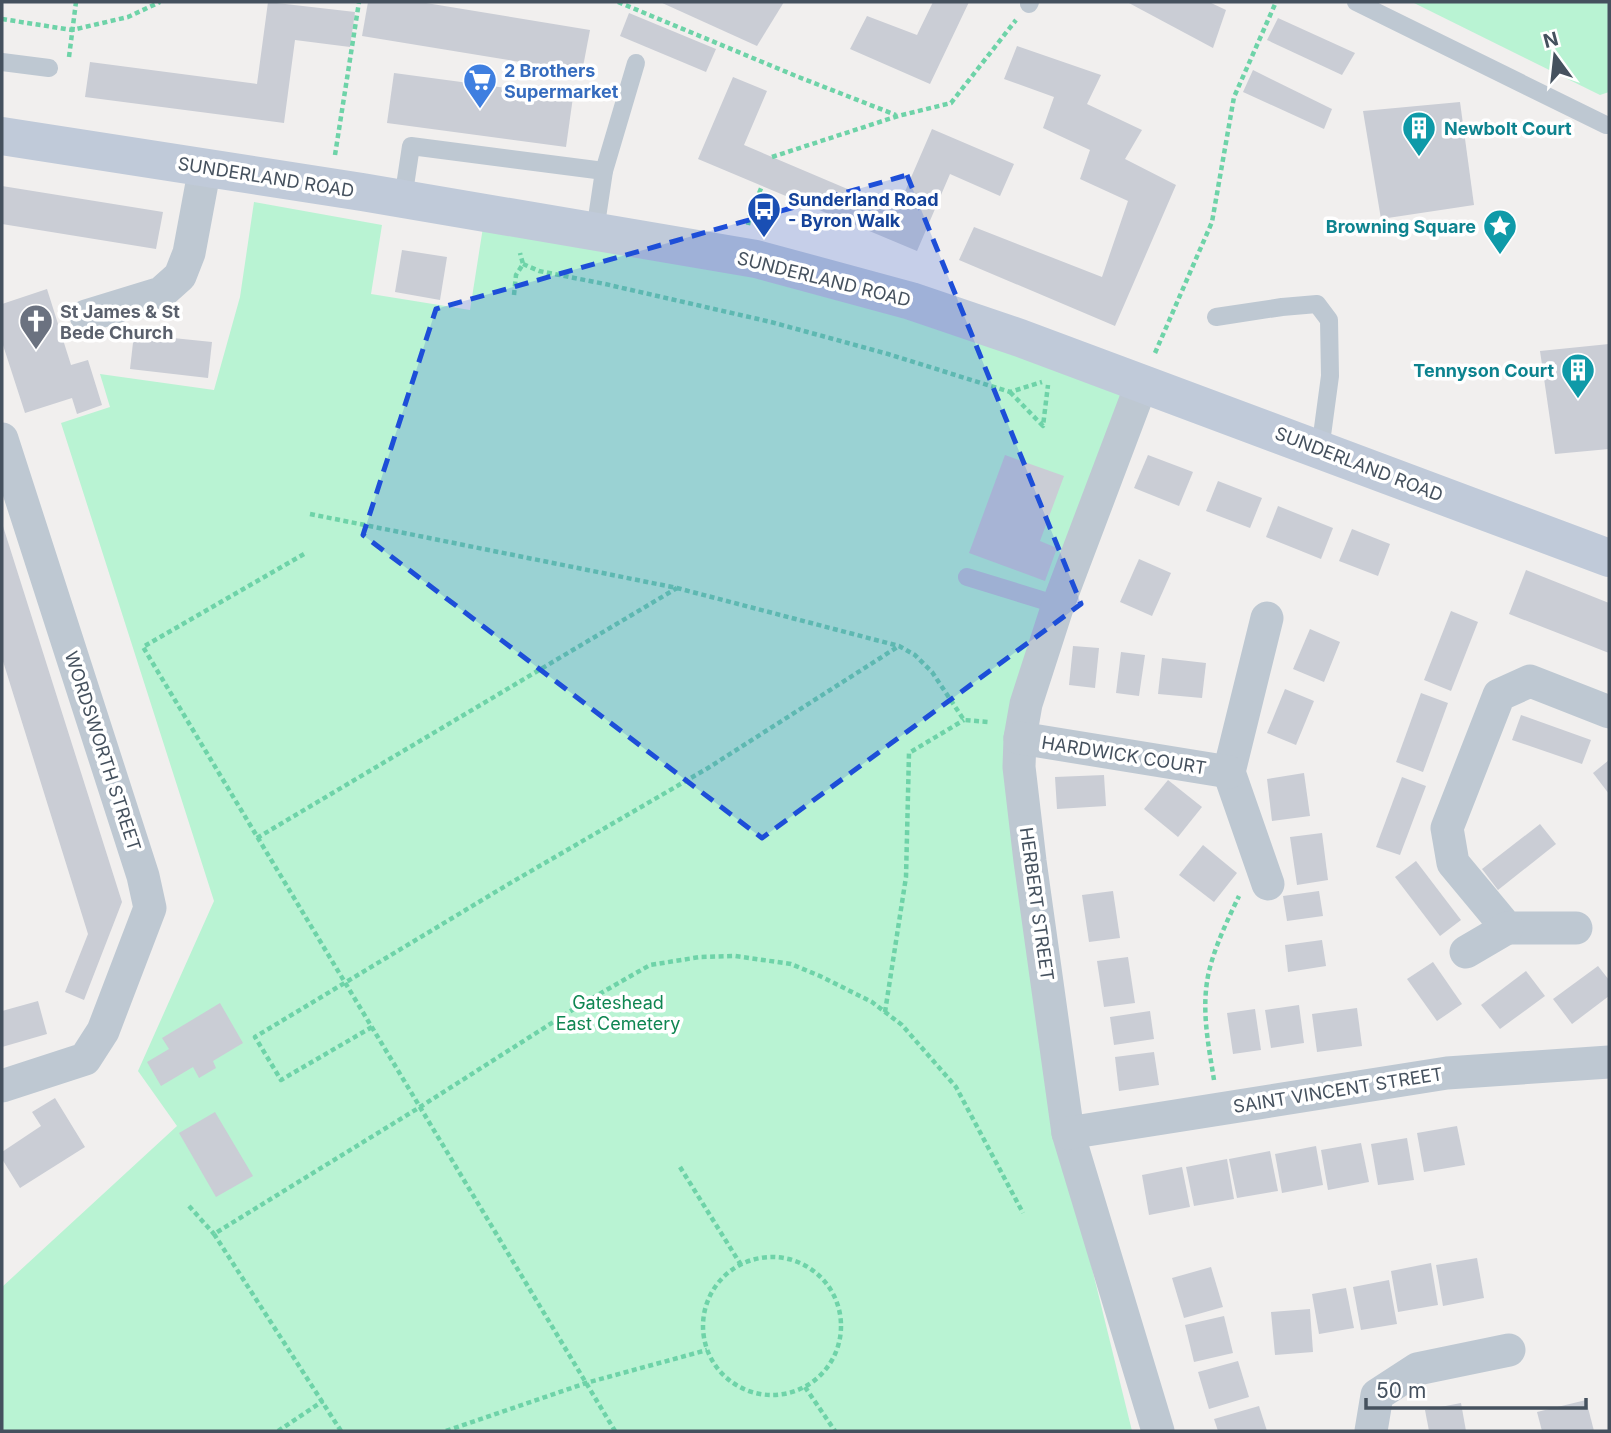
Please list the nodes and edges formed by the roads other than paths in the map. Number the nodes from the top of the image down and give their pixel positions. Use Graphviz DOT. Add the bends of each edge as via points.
graph roads {
  1 [pos="1356,2"];
  2 [pos="2,62"];
  3 [pos="636,62"];
  4 [pos="49,68"];
  5 [pos="1606,125"];
  6 [pos="2,136"];
  7 [pos="205,167"];
  8 [pos="604,171"];
  9 [pos="403,200"];
  10 [pos="595,231"];
  11 [pos="86,316"];
  12 [pos="1216,317"];
  13 [pos="1142,383"];
  14 [pos="2,439"];
  15 [pos="1320,450"];
  16 [pos="1609,558"];
  17 [pos="967,577"];
  18 [pos="1058,605"];
  19 [pos="1266,618"];
  20 [pos="1609,712"];
  21 [pos="1020,738"];
  22 [pos="1229,772"];
  23 [pos="1268,884"];
  24 [pos="1507,928"];
  25 [pos="1576,928"];
  26 [pos="1466,952"];
  27 [pos="1609,1062"];
  28 [pos="2,1086"];
  29 [pos="1068,1133"];
  30 [pos="1509,1350"];
  31 [pos="1158,1431"];
  32 [pos="1371,1431"];
  1 -- 5 [label="lane"];
  2 -- 4 [label="lane"];
  3 -- 8 [label="lane"];
  6 -- 7 [label="main road, SUNDERLAND ROAD"];
  7 -- 9 [label="main road, SUNDERLAND ROAD"];
  7 -- 11 [label="street" via="189,253 180,276 161,293"];
  8 -- 9 [label="lane" via="411,146"];
  8 -- 10 [label="lane"];
  9 -- 10 [label="main road, SUNDERLAND ROAD"];
  10 -- 13 [label="main road, SUNDERLAND ROAD" via="756,259 911,301"];
  12 -- 15 [label="lane" via="1317,304 1329,320 1330,376"];
  13 -- 15 [label="main road, SUNDERLAND ROAD"];
  13 -- 18 [label="street, HERBERT STREET"];
  14 -- 28 [label="street, WORDSWORTH STREET" via="144,876 150,908 103,1031 85,1059"];
  15 -- 16 [label="main road, SUNDERLAND ROAD"];
  17 -- 18 [label="lane"];
  18 -- 21 [label="street, HERBERT STREET" via="1026,704"];
  19 -- 22 [label="street, HARDWICK COURT"];
  20 -- 24 [label="street" via="1530,681 1499,695 1447,828 1453,863"];
  21 -- 22 [label="street, HARDWICK COURT"];
  21 -- 29 [label="street, HERBERT STREET" via="1030,861"];
  22 -- 23 [label="street, HARDWICK COURT"];
  24 -- 25 [label="street"];
  24 -- 26 [label="street"];
  27 -- 29 [label="street, SAINT VINCENT STREET" via="1447,1073"];
  29 -- 31 [label="street, HERBERT STREET"];
  30 -- 32 [label="street" via="1417,1368 1377,1395"];
}
